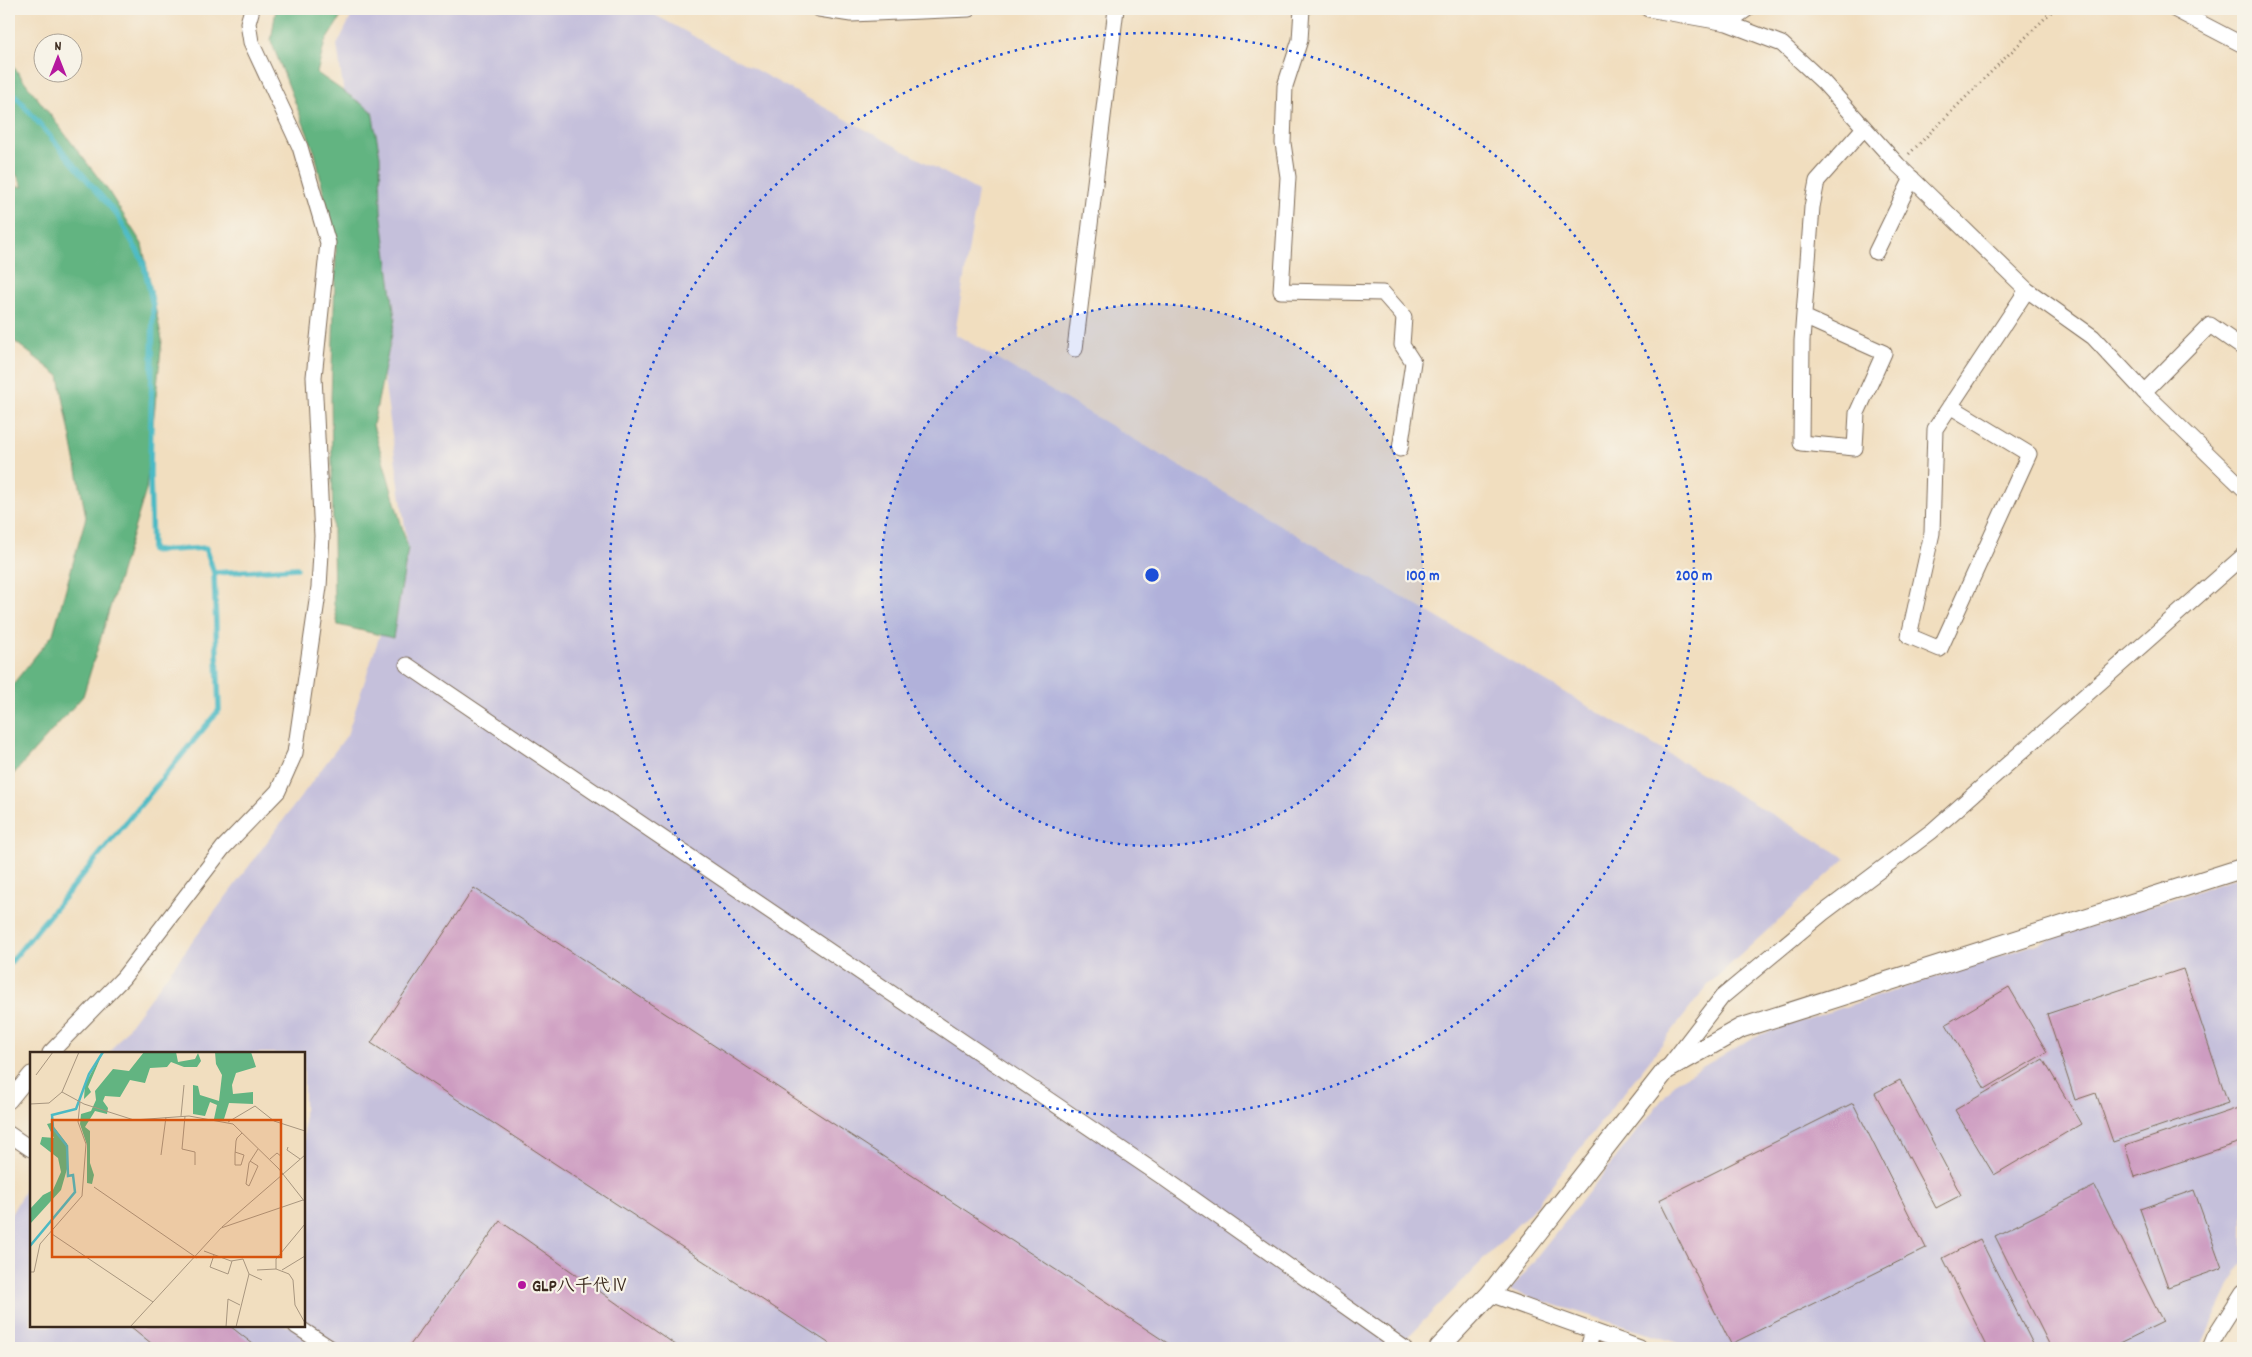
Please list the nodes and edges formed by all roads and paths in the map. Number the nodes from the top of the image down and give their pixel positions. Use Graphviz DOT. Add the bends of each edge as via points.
graph roads {
  1 [pos="252,9"];
  2 [pos="819,9"];
  3 [pos="969,9"];
  4 [pos="1116,9"];
  5 [pos="1302,9"];
  6 [pos="1648,9"];
  7 [pos="1747,9"];
  8 [pos="2054,9"];
  9 [pos="2174,9"];
  10 [pos="1727,23"];
  11 [pos="2243,45"];
  12 [pos="1864,128"];
  13 [pos="1898,166"];
  14 [pos="1912,178"];
  15 [pos="1876,252"];
  16 [pos="2026,290"];
  17 [pos="1804,317"];
  18 [pos="2243,348"];
  19 [pos="1075,350"];
  20 [pos="2144,392"];
  21 [pos="1950,406"];
  22 [pos="1400,449"];
  23 [pos="2243,488"];
  24 [pos="2243,556"];
  25 [pos="407,666"];
  26 [pos="2243,868"];
  27 [pos="51,1052"];
  28 [pos="1666,1070"];
  29 [pos="30,1075"];
  30 [pos="9,1101"];
  31 [pos="9,1134"];
  32 [pos="30,1148"];
  33 [pos="2243,1292"];
  34 [pos="1490,1294"];
  35 [pos="298,1327"];
  36 [pos="1593,1331"];
  37 [pos="330,1348"];
  38 [pos="1404,1348"];
  39 [pos="1439,1348"];
  40 [pos="1588,1348"];
  41 [pos="1640,1348"];
  42 [pos="2210,1348"];
  1 -- 27 [label="street" via="248,23 251,42 300,147 328,243 314,377 322,536 320,570 295,753 278,791 223,848 123,978"];
  2 -- 3 [label="street" via="851,14"];
  4 -- 19 [label="street"];
  5 -- 22 [label="street" via="1300,40 1285,86 1283,143 1288,177 1281,291 1383,293 1404,317 1402,345 1413,362"];
  6 -- 10 [label="street"];
  7 -- 10 [label="street"];
  8 -- 13 [label="path"];
  9 -- 11 [label="street"];
  10 -- 12 [label="street" via="1782,44 1823,82"];
  12 -- 13 [label="street"];
  12 -- 17 [label="street" via="1817,181 1812,207"];
  13 -- 14 [label="street"];
  14 -- 15 [label="street"];
  14 -- 16 [label="street"];
  16 -- 20 [label="street" via="2093,336"];
  16 -- 21 [label="street"];
  17 -- 17 [label="street" via="1802,443 1855,448 1857,413 1884,353"];
  18 -- 20 [label="street" via="2210,325"];
  20 -- 23 [label="street"];
  21 -- 21 [label="street" via="1935,429 1932,534 1909,636 1940,649 2029,454"];
  24 -- 28 [label="street" via="1932,831 1823,913 1722,997"];
  25 -- 38 [label="street" via="1161,1176"];
  26 -- 28 [label="street" via="1741,1028"];
  28 -- 34 [label="street"];
  29 -- 30 [label="street"];
  31 -- 32 [label="street"];
  33 -- 42 [label="street"];
  34 -- 36 [label="street"];
  34 -- 39 [label="street"];
  35 -- 37 [label="street"];
  36 -- 40 [label="street"];
  36 -- 41 [label="street"];
}
